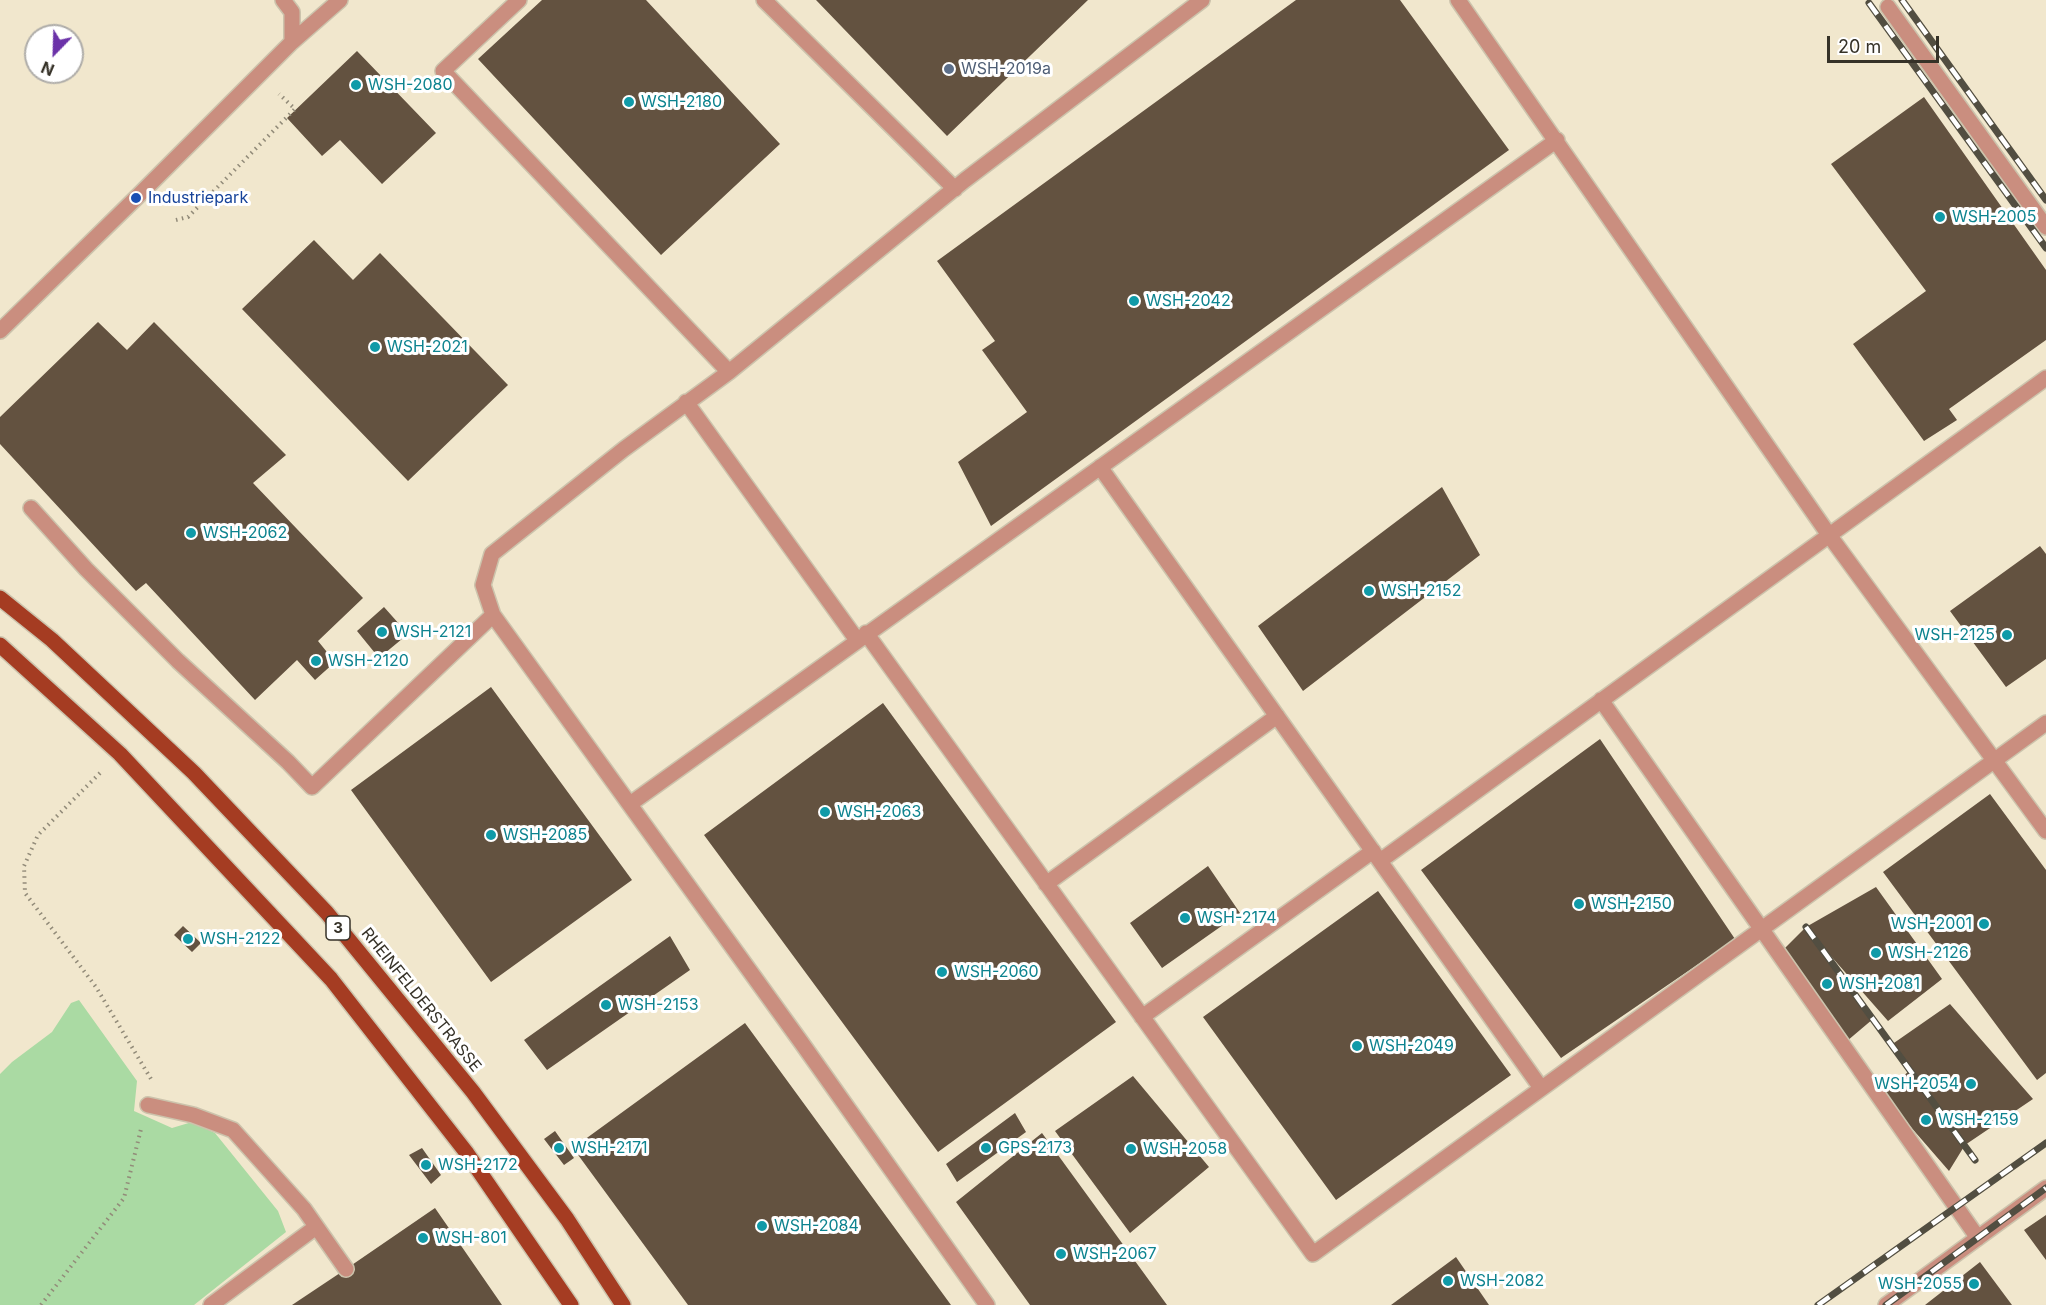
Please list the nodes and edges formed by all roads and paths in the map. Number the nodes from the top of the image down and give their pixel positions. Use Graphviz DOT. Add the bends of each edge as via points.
graph roads {
  1 [pos="284,0"];
  2 [pos="340,0"];
  3 [pos="519,0"];
  4 [pos="764,0"];
  5 [pos="1202,0"];
  6 [pos="1458,0"];
  7 [pos="1888,7"];
  8 [pos="292,42"];
  9 [pos="260,74"];
  10 [pos="1557,140"];
  11 [pos="955,189"];
  12 [pos="176,220"];
  13 [pos="2046,227"];
  14 [pos="0,331"];
  15 [pos="729,372"];
  16 [pos="2046,378"];
  17 [pos="686,402"];
  18 [pos="1100,467"];
  19 [pos="31,508"];
  20 [pos="1829,535"];
  21 [pos="0,598"];
  22 [pos="493,615"];
  23 [pos="862,637"];
  24 [pos="0,645"];
  25 [pos="1601,700"];
  26 [pos="1277,716"];
  27 [pos="2046,723"];
  28 [pos="120,754"];
  29 [pos="1995,760"];
  30 [pos="630,804"];
  31 [pos="2046,831"];
  32 [pos="1376,856"];
  33 [pos="1046,884"];
  34 [pos="1761,928"];
  35 [pos="1142,1017"];
  36 [pos="1541,1088"];
  37 [pos="148,1105"];
  38 [pos="2046,1188"];
  39 [pos="316,1227"];
  40 [pos="1978,1238"];
  41 [pos="346,1269"];
  42 [pos="41,1305"];
  43 [pos="211,1305"];
  44 [pos="571,1305"];
  45 [pos="623,1305"];
  46 [pos="987,1305"];
  47 [pos="1886,1305"];
  1 -- 8 [label="street" via="292,12"];
  2 -- 8 [label="street"];
  3 -- 15 [label="street" via="443,71"];
  4 -- 11 [label="street"];
  5 -- 11 [label="street"];
  6 -- 10 [label="street"];
  7 -- 13 [label="street"];
  8 -- 9 [label="street"];
  9 -- 12 [label="path" via="295,109 188,217"];
  9 -- 14 [label="street"];
  10 -- 18 [label="street"];
  10 -- 20 [label="street"];
  11 -- 15 [label="street"];
  15 -- 17 [label="street"];
  16 -- 20 [label="street"];
  17 -- 22 [label="street" via="492,554 483,585"];
  17 -- 23 [label="street"];
  18 -- 23 [label="street"];
  18 -- 26 [label="street"];
  19 -- 22 [label="street" via="161,644 312,787"];
  20 -- 25 [label="street"];
  20 -- 29 [label="street"];
  21 -- 45 [label="main road, RHEINFELDERSTRASSE / 3" via="52,640 194,773 327,913 473,1092 567,1219"];
  22 -- 30 [label="street"];
  23 -- 30 [label="street"];
  23 -- 33 [label="street"];
  24 -- 28 [label="main road, 3"];
  25 -- 32 [label="street"];
  25 -- 34 [label="street"];
  26 -- 32 [label="street"];
  26 -- 33 [label="street"];
  27 -- 29 [label="street"];
  28 -- 37 [label="path" via="38,835 24,866 25,893 96,987 153,1083"];
  28 -- 44 [label="main road, 3" via="331,979 466,1152"];
  29 -- 31 [label="street"];
  29 -- 34 [label="street"];
  30 -- 46 [label="street"];
  32 -- 35 [label="street"];
  32 -- 36 [label="street"];
  33 -- 35 [label="street"];
  34 -- 36 [label="street"];
  34 -- 40 [label="street"];
  35 -- 36 [label="street" via="1312,1254"];
  37 -- 39 [label="street" via="193,1115 233,1130"];
  37 -- 42 [label="path" via="124,1198"];
  38 -- 40 [label="street"];
  39 -- 41 [label="street"];
  39 -- 43 [label="street"];
  40 -- 47 [label="street"];
}
